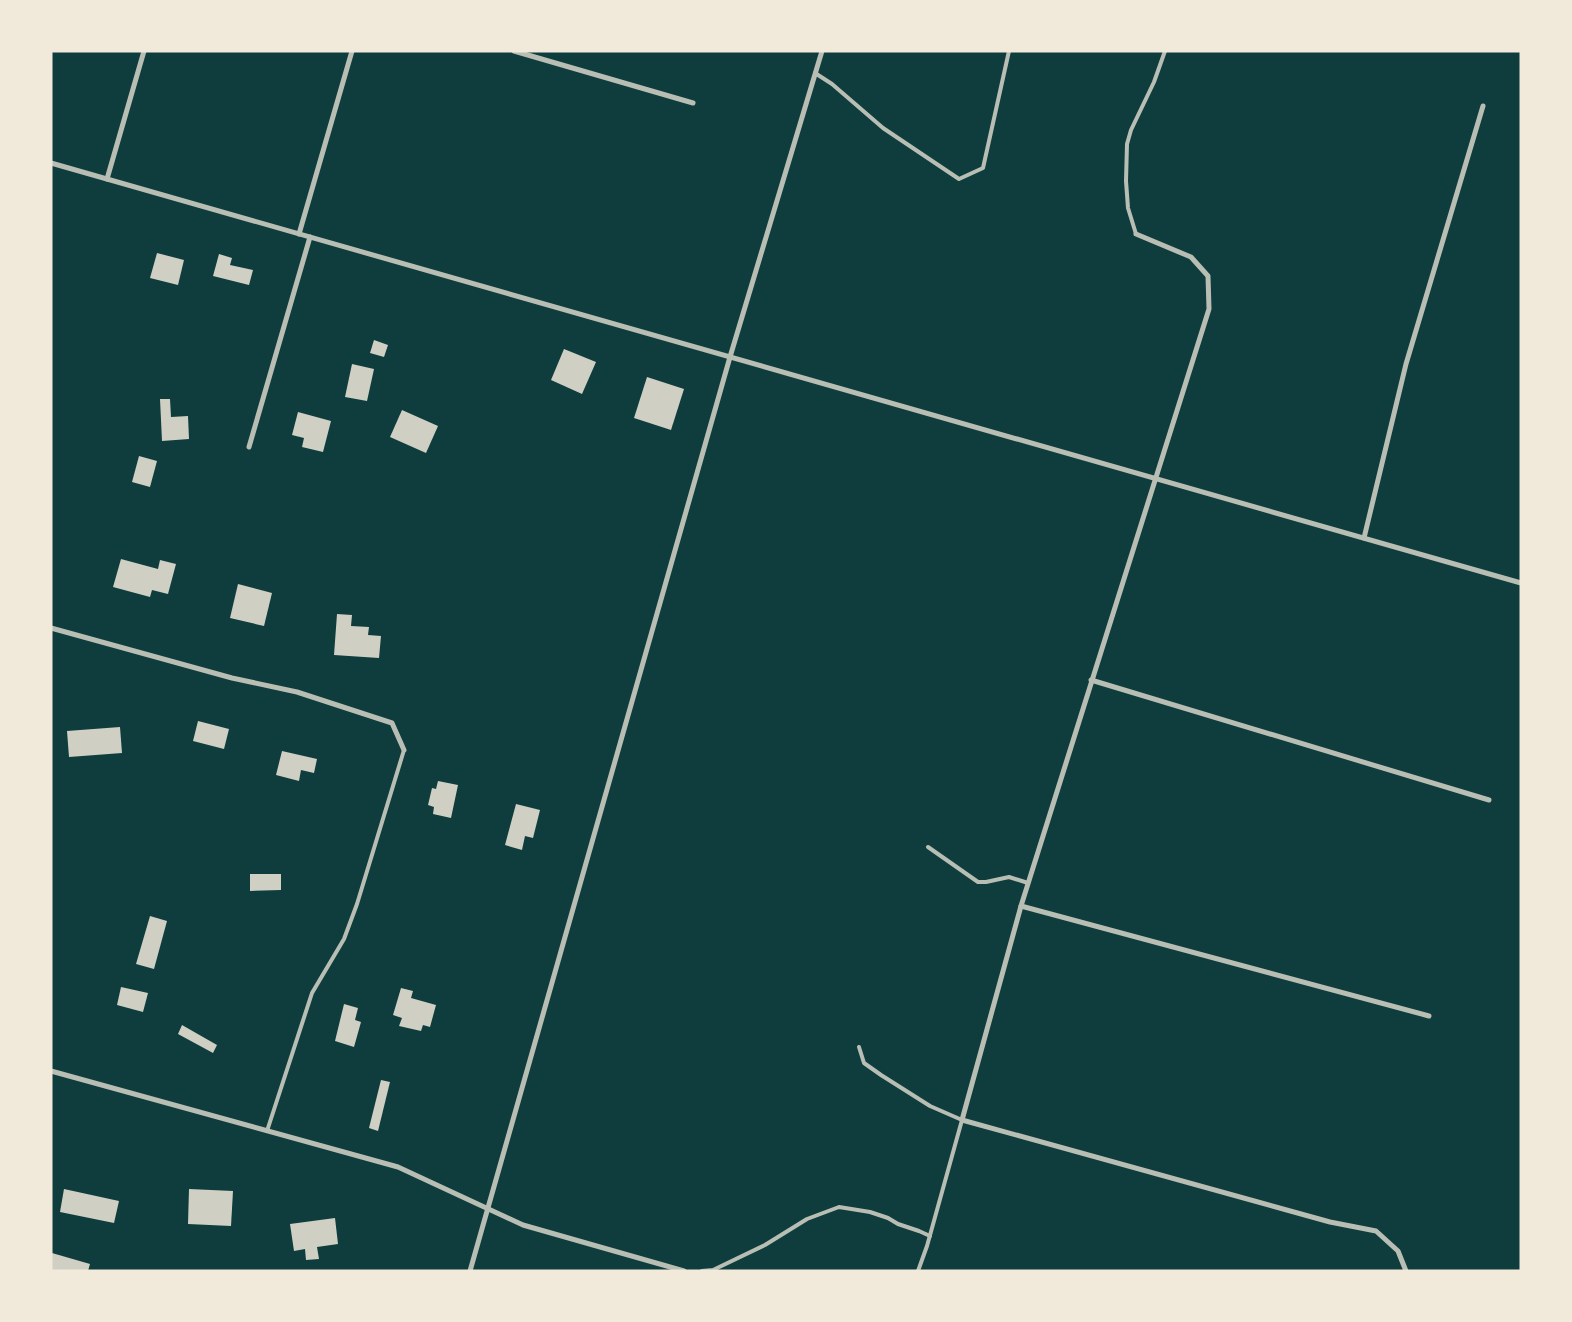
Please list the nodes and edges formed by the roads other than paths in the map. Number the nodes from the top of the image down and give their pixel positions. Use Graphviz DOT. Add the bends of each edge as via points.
graph roads {
  1 [pos="144,51"];
  2 [pos="352,51"];
  3 [pos="514,51"];
  4 [pos="822,51"];
  5 [pos="1009,51"];
  6 [pos="1165,51"];
  7 [pos="815,73"];
  8 [pos="693,103"];
  9 [pos="1483,106"];
  10 [pos="51,163"];
  11 [pos="107,179"];
  12 [pos="299,234"];
  13 [pos="1136,234"];
  14 [pos="310,237"];
  15 [pos="730,357"];
  16 [pos="249,447"];
  17 [pos="1155,478"];
  18 [pos="1364,538"];
  19 [pos="1521,583"];
  20 [pos="51,628"];
  21 [pos="1092,680"];
  22 [pos="404,750"];
  23 [pos="1489,800"];
  24 [pos="928,847"];
  25 [pos="1028,883"];
  26 [pos="1021,906"];
  27 [pos="1429,1016"];
  28 [pos="859,1047"];
  29 [pos="51,1071"];
  30 [pos="962,1120"];
  31 [pos="268,1130"];
  32 [pos="488,1209"];
  33 [pos="930,1236"];
  34 [pos="470,1271"];
  35 [pos="684,1271"];
  36 [pos="702,1271"];
  37 [pos="918,1271"];
  38 [pos="1406,1271"];
  1 -- 11 [label="street"];
  2 -- 12 [label="street"];
  3 -- 8 [label="street"];
  4 -- 7 [label="street"];
  5 -- 7 [label="lane" via="983,168 959,179 883,128"];
  6 -- 13 [label="lane" via="1127,144 1128,208"];
  7 -- 15 [label="street"];
  9 -- 18 [label="street" via="1406,364"];
  10 -- 11 [label="street"];
  11 -- 12 [label="street"];
  12 -- 14 [label="street"];
  13 -- 17 [label="street" via="1191,257 1208,276 1209,309"];
  14 -- 15 [label="street"];
  14 -- 16 [label="street"];
  15 -- 17 [label="street"];
  15 -- 32 [label="street"];
  17 -- 18 [label="street"];
  17 -- 21 [label="street"];
  18 -- 19 [label="street"];
  20 -- 22 [label="street" via="232,678 297,692 392,723"];
  21 -- 23 [label="street"];
  21 -- 25 [label="street"];
  22 -- 31 [label="lane" via="357,904 344,939 312,993"];
  24 -- 25 [label="lane" via="978,882 1009,877"];
  25 -- 26 [label="street"];
  26 -- 27 [label="street"];
  26 -- 30 [label="street"];
  28 -- 30 [label="lane" via="864,1063 930,1106"];
  29 -- 31 [label="street"];
  30 -- 33 [label="lane"];
  30 -- 38 [label="street" via="1330,1222 1376,1231 1398,1251"];
  31 -- 32 [label="street" via="398,1167"];
  32 -- 34 [label="street"];
  32 -- 35 [label="street" via="523,1225"];
  33 -- 36 [label="lane" via="870,1212 839,1208 807,1219 765,1245 713,1270"];
  33 -- 37 [label="lane"];
}
